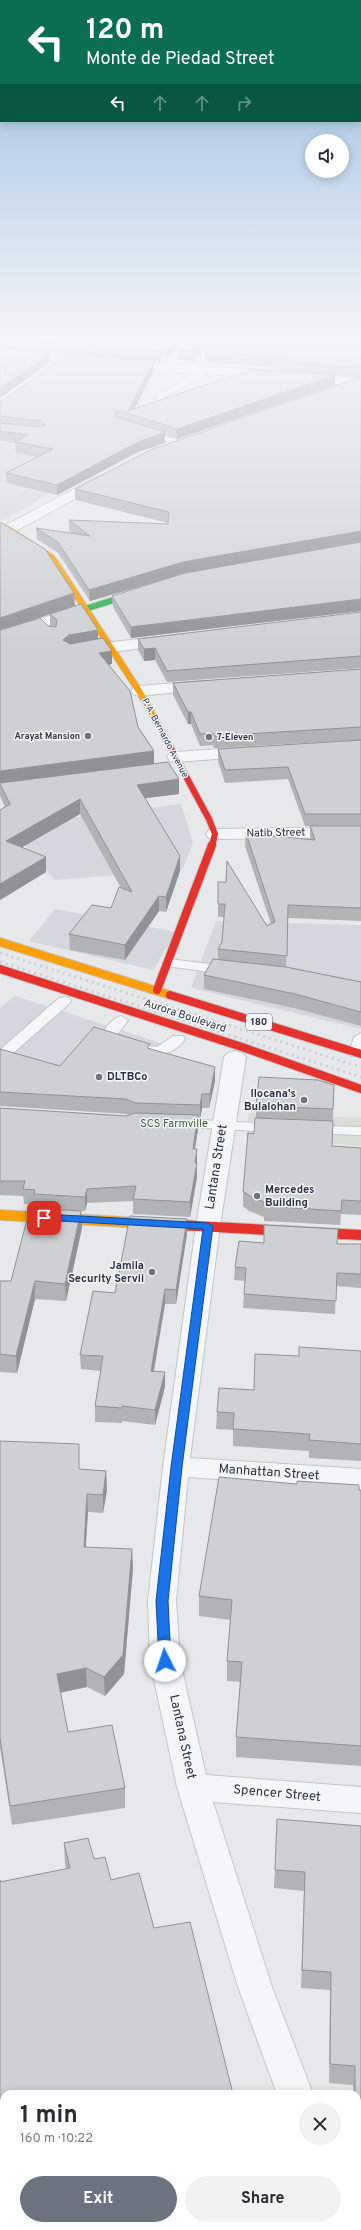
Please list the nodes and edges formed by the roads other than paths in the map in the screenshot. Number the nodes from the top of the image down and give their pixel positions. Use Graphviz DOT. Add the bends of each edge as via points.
graph roads {
  1 [pos="181,443"];
  2 [pos="159,451"];
  3 [pos="109,475"];
  4 [pos="4,527"];
  5 [pos="149,589"];
  6 [pos="85,609"];
  7 [pos="0,637"];
  8 [pos="184,638"];
  9 [pos="107,647"];
  10 [pos="218,685"];
  11 [pos="139,691"];
  12 [pos="268,751"];
  13 [pos="174,765"];
  14 [pos="361,832"];
  15 [pos="215,834"];
  16 [pos="0,942"];
  17 [pos="169,964"];
  18 [pos="0,969"];
  19 [pos="241,971"];
  20 [pos="157,990"];
  21 [pos="64,1001"];
  22 [pos="121,1020"];
  23 [pos="361,1037"];
  24 [pos="178,1039"];
  25 [pos="6,1052"];
  26 [pos="359,1053"];
  27 [pos="240,1058"];
  28 [pos="330,1079"];
  29 [pos="361,1090"];
  30 [pos="163,1123"];
  31 [pos="224,1125"];
  32 [pos="361,1131"];
  33 [pos="0,1215"];
  34 [pos="208,1226"];
  35 [pos="361,1235"];
  36 [pos="176,1467"];
  37 [pos="361,1479"];
  38 [pos="193,1787"];
  39 [pos="361,1800"];
  40 [pos="294,2090"];
  1 -- 2 [label="street"];
  3 -- 4 [label="street"];
  4 -- 6 [label="street, P. A. Bernardo Avenue" via="52,557"];
  5 -- 6 [label="street"];
  6 -- 7 [label="street" via="45,628"];
  6 -- 9 [label="street, P. A. Bernardo Avenue"];
  8 -- 9 [label="street"];
  9 -- 11 [label="street, P. A. Bernardo Avenue"];
  10 -- 11 [label="street"];
  11 -- 13 [label="street, P. A. Bernardo Avenue"];
  12 -- 13 [label="street"];
  13 -- 15 [label="street, P. A. Bernardo Avenue" via="209,819"];
  14 -- 15 [label="street, Natib Street"];
  15 -- 17 [label="street"];
  16 -- 20 [label="street, Aurora Boulevard / 180"];
  17 -- 19 [label="lane"];
  17 -- 20 [label="street"];
  18 -- 28 [label="street, Aurora Boulevard" via="242,1047"];
  20 -- 26 [label="street, Aurora Boulevard / 180"];
  21 -- 25 [label="lane"];
  22 -- 24 [label="lane" via="110,1032 110,1037 118,1042 154,1051 163,1050"];
  23 -- 26 [label="lane"];
  27 -- 28 [label="street"];
  27 -- 31 [label="street, Lantana Street"];
  28 -- 29 [label="street, Aurora Boulevard"];
  30 -- 31 [label="lane"];
  31 -- 32 [label="lane"];
  31 -- 34 [label="street, Lantana Street"];
  33 -- 34 [label="street"];
  34 -- 35 [label="street"];
  34 -- 36 [label="street, Lantana Street"];
  36 -- 37 [label="street, Manhattan Street"];
  36 -- 38 [label="street, Lantana Street" via="162,1601 165,1661"];
  38 -- 39 [label="street, Spencer Street"];
  38 -- 40 [label="street, Lantana Street" via="255,1987"];
}
